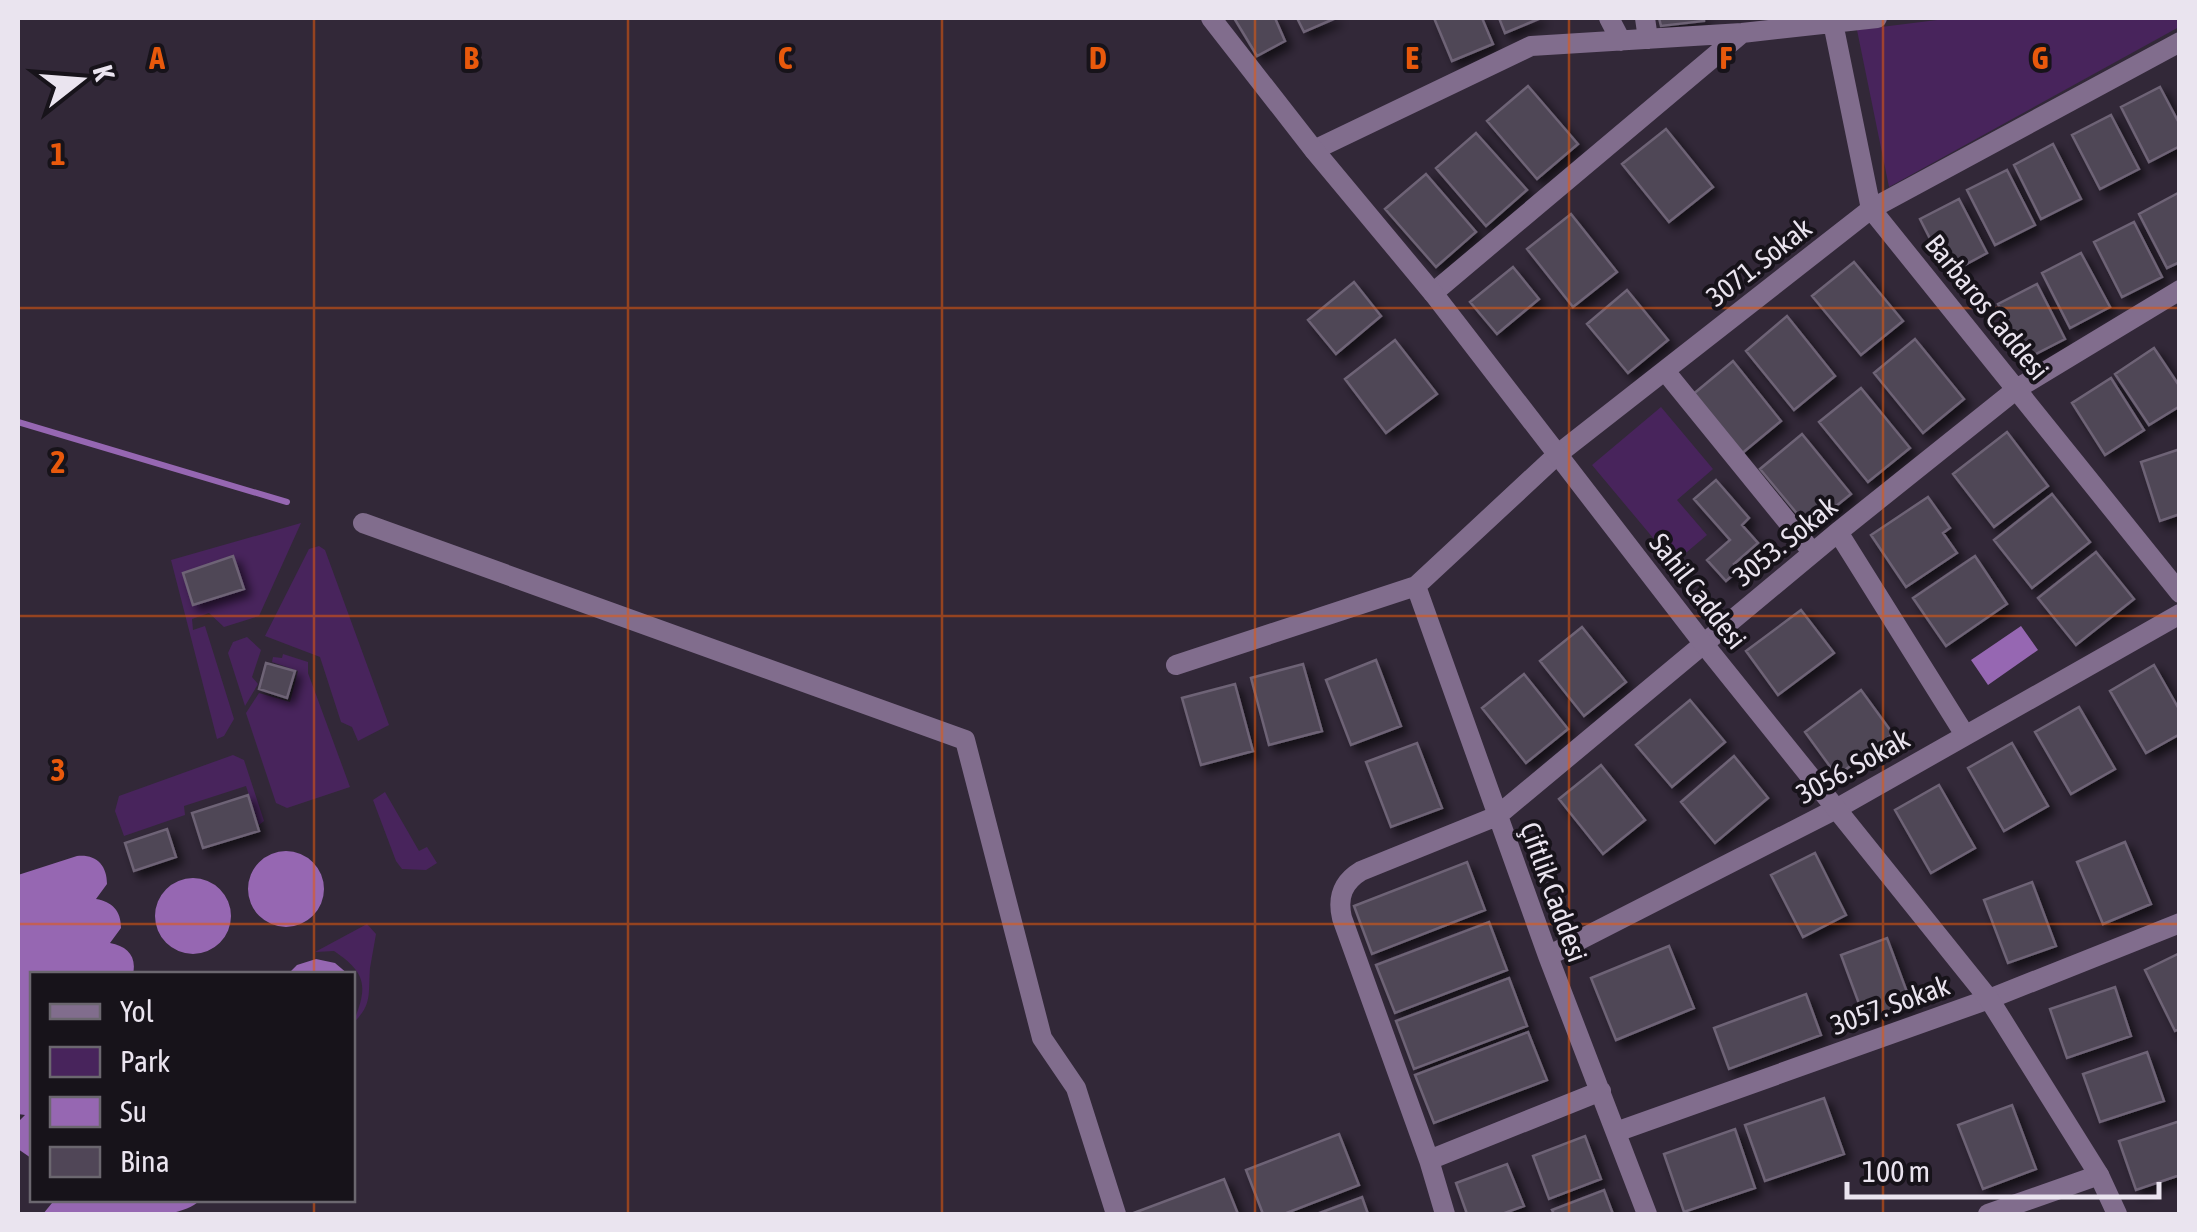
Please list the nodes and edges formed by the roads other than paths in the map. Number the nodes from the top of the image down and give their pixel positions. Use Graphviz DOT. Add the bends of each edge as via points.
graph roads {
  1 [pos="1211,18"];
  2 [pos="1608,18"];
  3 [pos="1877,18"];
  4 [pos="1832,20"];
  5 [pos="1646,28"];
  6 [pos="1742,33"];
  7 [pos="1620,40"];
  8 [pos="2180,42"];
  9 [pos="1314,150"];
  10 [pos="1871,209"];
  11 [pos="2180,290"];
  12 [pos="1433,293"];
  13 [pos="1664,371"];
  14 [pos="2018,388"];
  15 [pos="1558,454"];
  16 [pos="363,522"];
  17 [pos="1838,532"];
  18 [pos="1813,553"];
  19 [pos="1416,586"];
  20 [pos="2180,594"];
  21 [pos="2180,614"];
  22 [pos="1703,644"];
  23 [pos="1176,665"];
  24 [pos="1966,734"];
  25 [pos="1836,809"];
  26 [pos="1497,816"];
  27 [pos="2180,924"];
  28 [pos="1548,956"];
  29 [pos="1989,999"];
  30 [pos="1600,1092"];
  31 [pos="1616,1132"];
  32 [pos="1429,1160"];
  33 [pos="2099,1175"];
  34 [pos="1116,1214"];
  35 [pos="1444,1214"];
  36 [pos="1648,1214"];
  37 [pos="1988,1214"];
  38 [pos="2118,1214"];
  1 -- 9 [label="street, Sahil Caddesi"];
  2 -- 7 [label="street"];
  3 -- 4 [label="street"];
  4 -- 6 [label="street"];
  4 -- 10 [label="street, Barbaros Caddesi"];
  5 -- 6 [label="street"];
  5 -- 7 [label="street"];
  6 -- 12 [label="street"];
  7 -- 9 [label="street" via="1530,46"];
  8 -- 10 [label="street, 3071. Sokak"];
  9 -- 12 [label="street, Sahil Caddesi"];
  10 -- 13 [label="street, 3071. Sokak"];
  10 -- 14 [label="street, Barbaros Caddesi"];
  11 -- 14 [label="street, 3053. Sokak"];
  12 -- 15 [label="street, Sahil Caddesi"];
  13 -- 15 [label="street, 3071. Sokak"];
  13 -- 18 [label="street"];
  14 -- 17 [label="street, 3053. Sokak"];
  14 -- 20 [label="street, Barbaros Caddesi"];
  15 -- 19 [label="street, 3071. Sokak"];
  15 -- 22 [label="street, Sahil Caddesi"];
  16 -- 34 [label="street" via="964,740 1042,1038 1076,1088"];
  17 -- 18 [label="street, 3053. Sokak"];
  17 -- 24 [label="street"];
  18 -- 22 [label="street, 3053. Sokak"];
  19 -- 23 [label="street"];
  19 -- 26 [label="street, Çiftlik Caddesi"];
  21 -- 24 [label="street, 3056. Sokak"];
  22 -- 25 [label="street, Sahil Caddesi"];
  22 -- 26 [label="street, 3053. Sokak"];
  24 -- 25 [label="street, 3056. Sokak"];
  25 -- 28 [label="street, 3056. Sokak"];
  25 -- 29 [label="street, Sahil Caddesi"];
  26 -- 28 [label="street, Çiftlik Caddesi"];
  26 -- 32 [label="street, 3053. Sokak" via="1361,870 1341,893 1342,918"];
  27 -- 29 [label="street, 3057. Sokak"];
  28 -- 30 [label="street, Çiftlik Caddesi"];
  29 -- 31 [label="street, 3057. Sokak"];
  29 -- 33 [label="street, Sahil Caddesi"];
  30 -- 31 [label="street, Çiftlik Caddesi"];
  30 -- 32 [label="street"];
  31 -- 36 [label="street, Çiftlik Caddesi"];
  32 -- 35 [label="street"];
  33 -- 37 [label="street"];
  33 -- 38 [label="street, Sahil Caddesi"];
}
